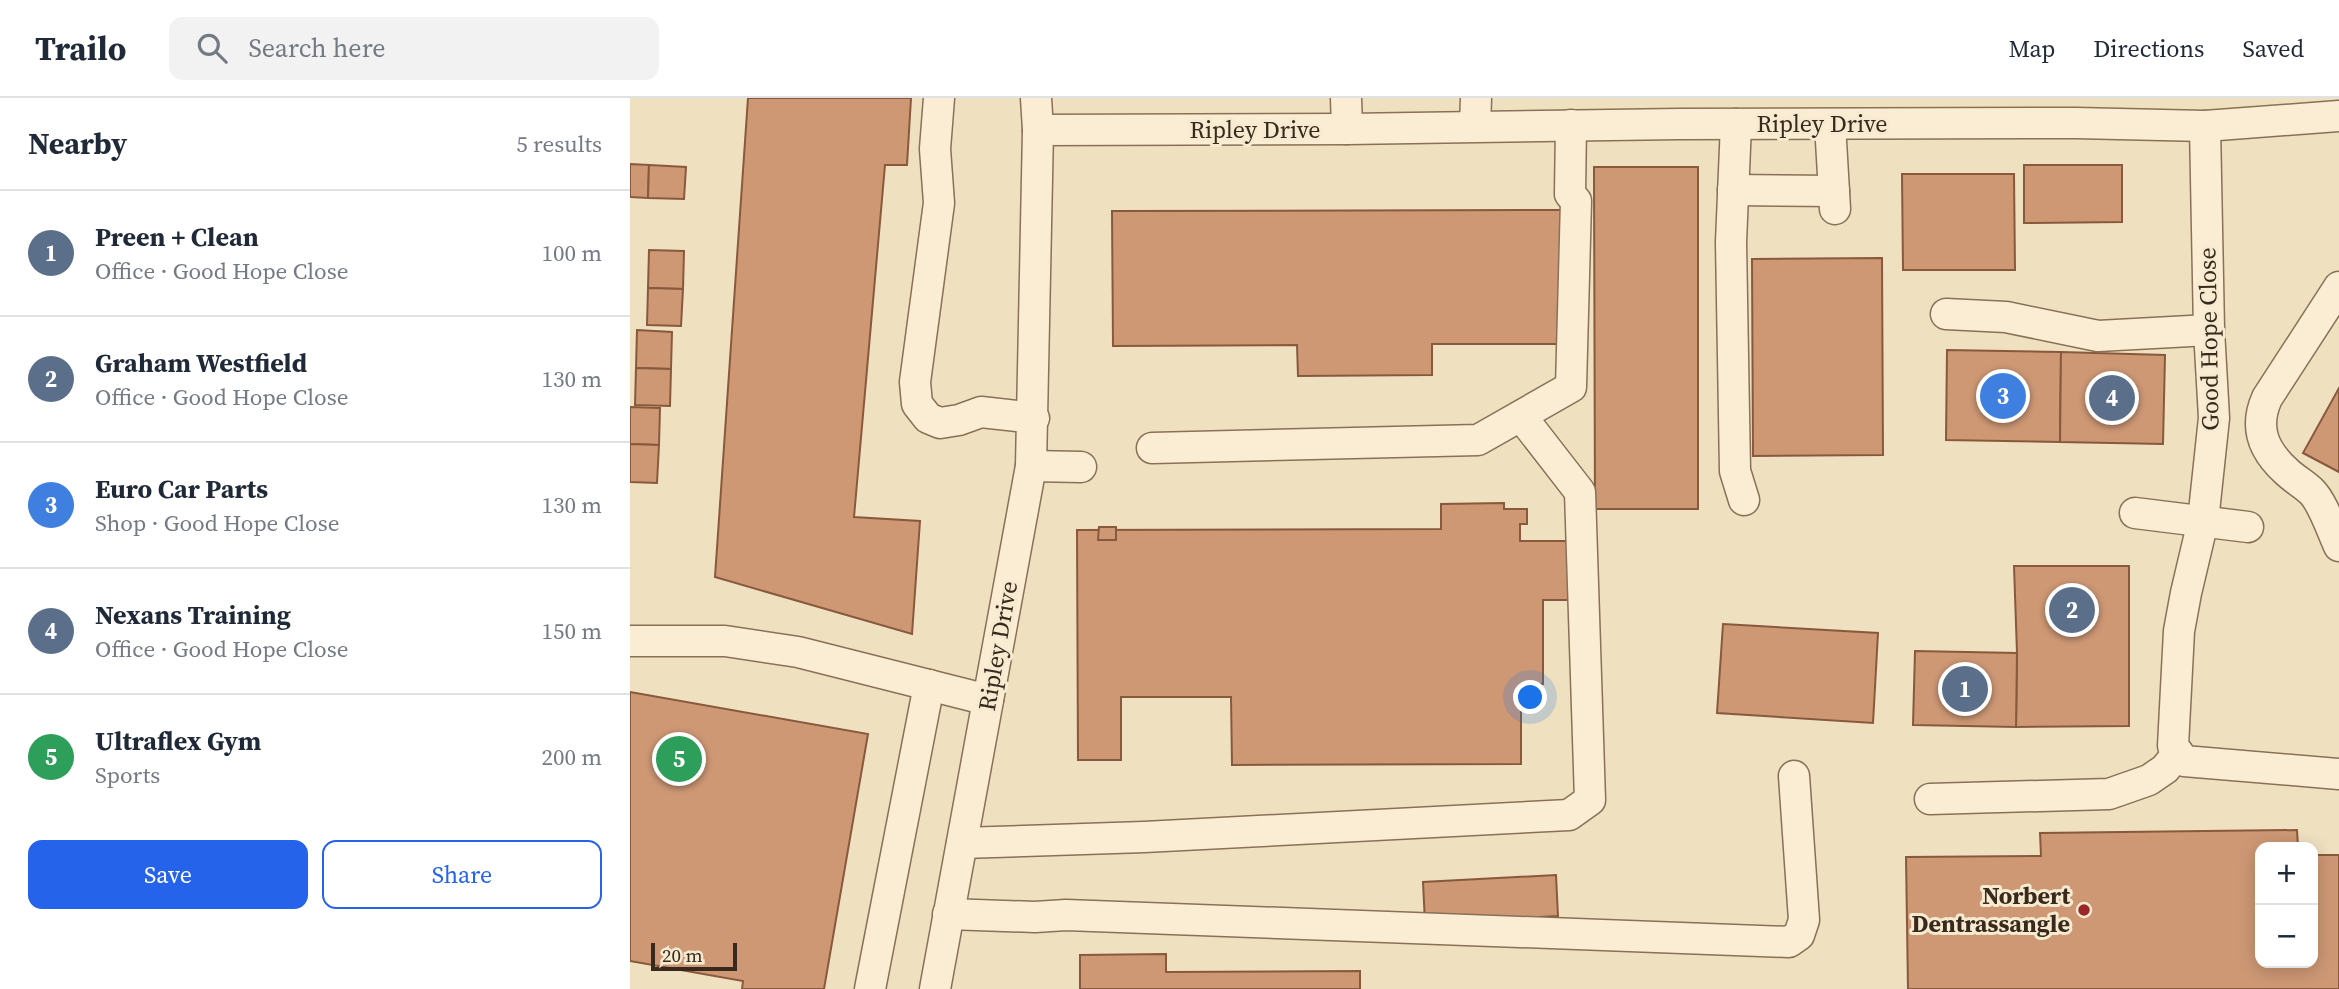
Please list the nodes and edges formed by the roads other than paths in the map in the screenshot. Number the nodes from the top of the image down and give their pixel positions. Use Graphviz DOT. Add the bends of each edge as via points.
graph roads {
  1 [pos="939,98"];
  2 [pos="1036,98"];
  3 [pos="1346,98"];
  4 [pos="1679,111"];
  5 [pos="1861,111"];
  6 [pos="1927,111"];
  7 [pos="1993,111"];
  8 [pos="2077,111"];
  9 [pos="1476,112"];
  10 [pos="2339,116"];
  11 [pos="1736,124"];
  12 [pos="1830,124"];
  13 [pos="1571,125"];
  14 [pos="2205,125"];
  15 [pos="1347,129"];
  16 [pos="1038,130"];
  17 [pos="1733,190"];
  18 [pos="2339,287"];
  19 [pos="1946,314"];
  20 [pos="2209,330"];
  21 [pos="1521,416"];
  22 [pos="1034,418"];
  23 [pos="1152,448"];
  24 [pos="1031,466"];
  25 [pos="1081,467"];
  26 [pos="1744,500"];
  27 [pos="2135,513"];
  28 [pos="2203,521"];
  29 [pos="2248,527"];
  30 [pos="2339,546"];
  31 [pos="630,641"];
  32 [pos="929,685"];
  33 [pos="988,700"];
  34 [pos="2178,753"];
  35 [pos="2339,774"];
  36 [pos="1794,776"];
  37 [pos="1930,799"];
  38 [pos="962,843"];
  39 [pos="948,914"];
  40 [pos="870,989"];
  41 [pos="935,989"];
  1 -- 22 [label="street" via="935,149 939,203 915,382 917,404 928,418 940,423 981,412"];
  2 -- 16 [label="street"];
  3 -- 15 [label="street"];
  4 -- 11 [label="street, Ripley Drive"];
  4 -- 13 [label="street, Ripley Drive"];
  5 -- 6 [label="street, Ripley Drive"];
  5 -- 12 [label="street, Ripley Drive"];
  6 -- 7 [label="street, Ripley Drive"];
  7 -- 8 [label="street, Ripley Drive"];
  8 -- 14 [label="street, Ripley Drive"];
  9 -- 13 [label="street, Ripley Drive"];
  9 -- 15 [label="street, Ripley Drive"];
  10 -- 14 [label="street, Ripley Drive"];
  11 -- 12 [label="street, Ripley Drive"];
  11 -- 17 [label="street"];
  12 -- 17 [label="street" via="1834,200"];
  13 -- 21 [label="street" via="1570,194 1576,201 1571,387"];
  14 -- 20 [label="street, Good Hope Close"];
  15 -- 16 [label="street, Ripley Drive"];
  16 -- 22 [label="street, Ripley Drive"];
  17 -- 26 [label="street" via="1735,471"];
  18 -- 30 [label="street" via="2267,398 2260,426 2266,449 2314,494"];
  19 -- 20 [label="street" via="2006,317 2098,336"];
  20 -- 28 [label="street, Good Hope Close" via="2214,418"];
  21 -- 23 [label="street" via="1478,440"];
  21 -- 38 [label="street" via="1580,492 1590,800 1569,815"];
  22 -- 24 [label="street, Ripley Drive"];
  24 -- 25 [label="street"];
  24 -- 33 [label="street, Ripley Drive"];
  27 -- 28 [label="street"];
  28 -- 29 [label="street"];
  28 -- 34 [label="street, Good Hope Close" via="2179,631 2173,746"];
  31 -- 32 [label="street" via="724,641 798,652"];
  32 -- 33 [label="street"];
  32 -- 40 [label="street"];
  33 -- 38 [label="street, Ripley Drive"];
  34 -- 35 [label="street" via="2184,761"];
  34 -- 37 [label="street" via="2149,780 2109,794"];
  36 -- 39 [label="street" via="1804,920 1799,935 1789,942"];
  38 -- 39 [label="street, Ripley Drive"];
  39 -- 41 [label="street, Ripley Drive"];
}
